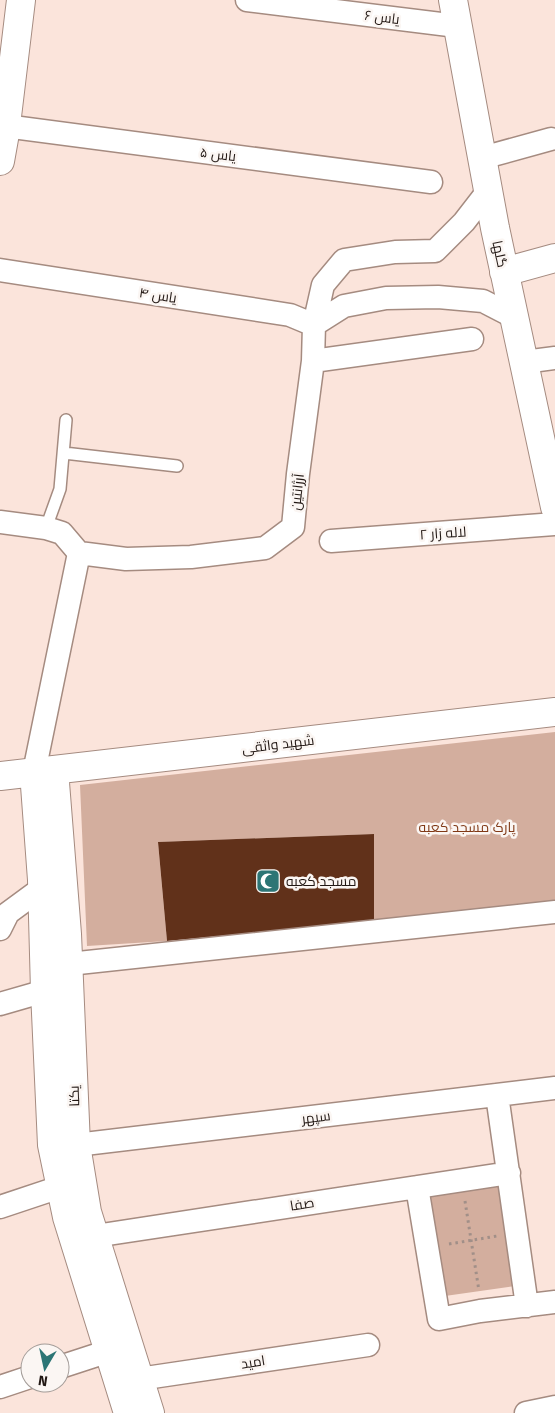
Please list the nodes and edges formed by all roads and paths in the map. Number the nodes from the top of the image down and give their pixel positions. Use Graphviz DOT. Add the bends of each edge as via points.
graph roads {
  1 [pos="21,0"];
  2 [pos="247,0"];
  3 [pos="455,13"];
  4 [pos="6,126"];
  5 [pos="554,137"];
  6 [pos="482,158"];
  7 [pos="0,161"];
  8 [pos="431,182"];
  9 [pos="488,191"];
  10 [pos="555,258"];
  11 [pos="0,270"];
  12 [pos="504,272"];
  13 [pos="514,317"];
  14 [pos="314,325"];
  15 [pos="472,339"];
  16 [pos="555,358"];
  17 [pos="313,361"];
  18 [pos="524,362"];
  19 [pos="66,420"];
  20 [pos="64,452"];
  21 [pos="177,466"];
  22 [pos="555,507"];
  23 [pos="0,522"];
  24 [pos="555,524"];
  25 [pos="46,528"];
  26 [pos="331,541"];
  27 [pos="79,553"];
  28 [pos="555,712"];
  29 [pos="44,771"];
  30 [pos="0,776"];
  31 [pos="49,882"];
  32 [pos="555,912"];
  33 [pos="0,929"];
  34 [pos="69,964"];
  35 [pos="45,991"];
  36 [pos="0,1004"];
  37 [pos="555,1088"];
  38 [pos="497,1095"];
  39 [pos="76,1145"];
  40 [pos="508,1174"];
  41 [pos="60,1187"];
  42 [pos="417,1187"];
  43 [pos="465,1198"];
  44 [pos="0,1207"];
  45 [pos="95,1236"];
  46 [pos="498,1236"];
  47 [pos="471,1240"];
  48 [pos="445,1244"];
  49 [pos="479,1291"];
  50 [pos="555,1302"];
  51 [pos="527,1306"];
  52 [pos="368,1345"];
  53 [pos="109,1351"];
  54 [pos="70,1364"];
  55 [pos="20,1380"];
  56 [pos="139,1380"];
  57 [pos="0,1387"];
  58 [pos="555,1407"];
  59 [pos="128,1413"];
  60 [pos="150,1413"];
  61 [pos="526,1413"];
  1 -- 4 [label="street"];
  2 -- 3 [label="street, یاس ۶"];
  3 -- 6 [label="street, گلها"];
  4 -- 7 [label="street"];
  4 -- 8 [label="street, یاس ۵"];
  5 -- 6 [label="street"];
  6 -- 9 [label="street, گلها"];
  9 -- 12 [label="street, گلها"];
  9 -- 14 [label="street, آرژانتین" via="464,222 435,251 395,252 344,260 323,285"];
  10 -- 12 [label="street"];
  11 -- 14 [label="street, یاس ۴" via="290,315"];
  12 -- 13 [label="street, گلها"];
  13 -- 14 [label="street" via="483,301 438,297 386,298 344,306"];
  13 -- 18 [label="street, گلها"];
  14 -- 17 [label="street, آرژانتین"];
  15 -- 17 [label="street"];
  16 -- 18 [label="street"];
  17 -- 27 [label="street, آرژانتین" via="293,527 265,548 201,556 126,559"];
  18 -- 22 [label="street, گلها"];
  19 -- 20 [label="lane"];
  20 -- 21 [label="lane"];
  20 -- 25 [label="lane" via="60,488"];
  23 -- 25 [label="street"];
  24 -- 26 [label="street, لاله زار ۲"];
  25 -- 27 [label="street" via="62,534"];
  27 -- 29 [label="street"];
  28 -- 29 [label="street, شهید واثقی"];
  29 -- 30 [label="street, شهید واثقی"];
  29 -- 31 [label="street, یکتا"];
  31 -- 33 [label="street" via="8,912"];
  31 -- 34 [label="street, یکتا"];
  31 -- 35 [label="street, یکتا"];
  32 -- 34 [label="street"];
  34 -- 39 [label="street, یکتا"];
  35 -- 36 [label="street"];
  35 -- 41 [label="street, یکتا" via="52,1145"];
  37 -- 38 [label="street, سپهر"];
  38 -- 39 [label="street, سپهر"];
  38 -- 40 [label="street"];
  39 -- 45 [label="street, یکتا" via="87,1212"];
  40 -- 42 [label="street, صفا"];
  40 -- 51 [label="street"];
  41 -- 44 [label="street"];
  41 -- 53 [label="street, یکتا"];
  42 -- 45 [label="street, صفا"];
  42 -- 51 [label="street" via="440,1319"];
  43 -- 47 [label="path"];
  45 -- 56 [label="street, یکتا"];
  46 -- 47 [label="path"];
  47 -- 48 [label="path"];
  47 -- 49 [label="path"];
  50 -- 51 [label="street"];
  52 -- 56 [label="street, امید"];
  53 -- 54 [label="street"];
  53 -- 59 [label="street, یکتا"];
  55 -- 57 [label="street"];
  56 -- 60 [label="street, یکتا"];
  58 -- 61 [label="street"];
}
